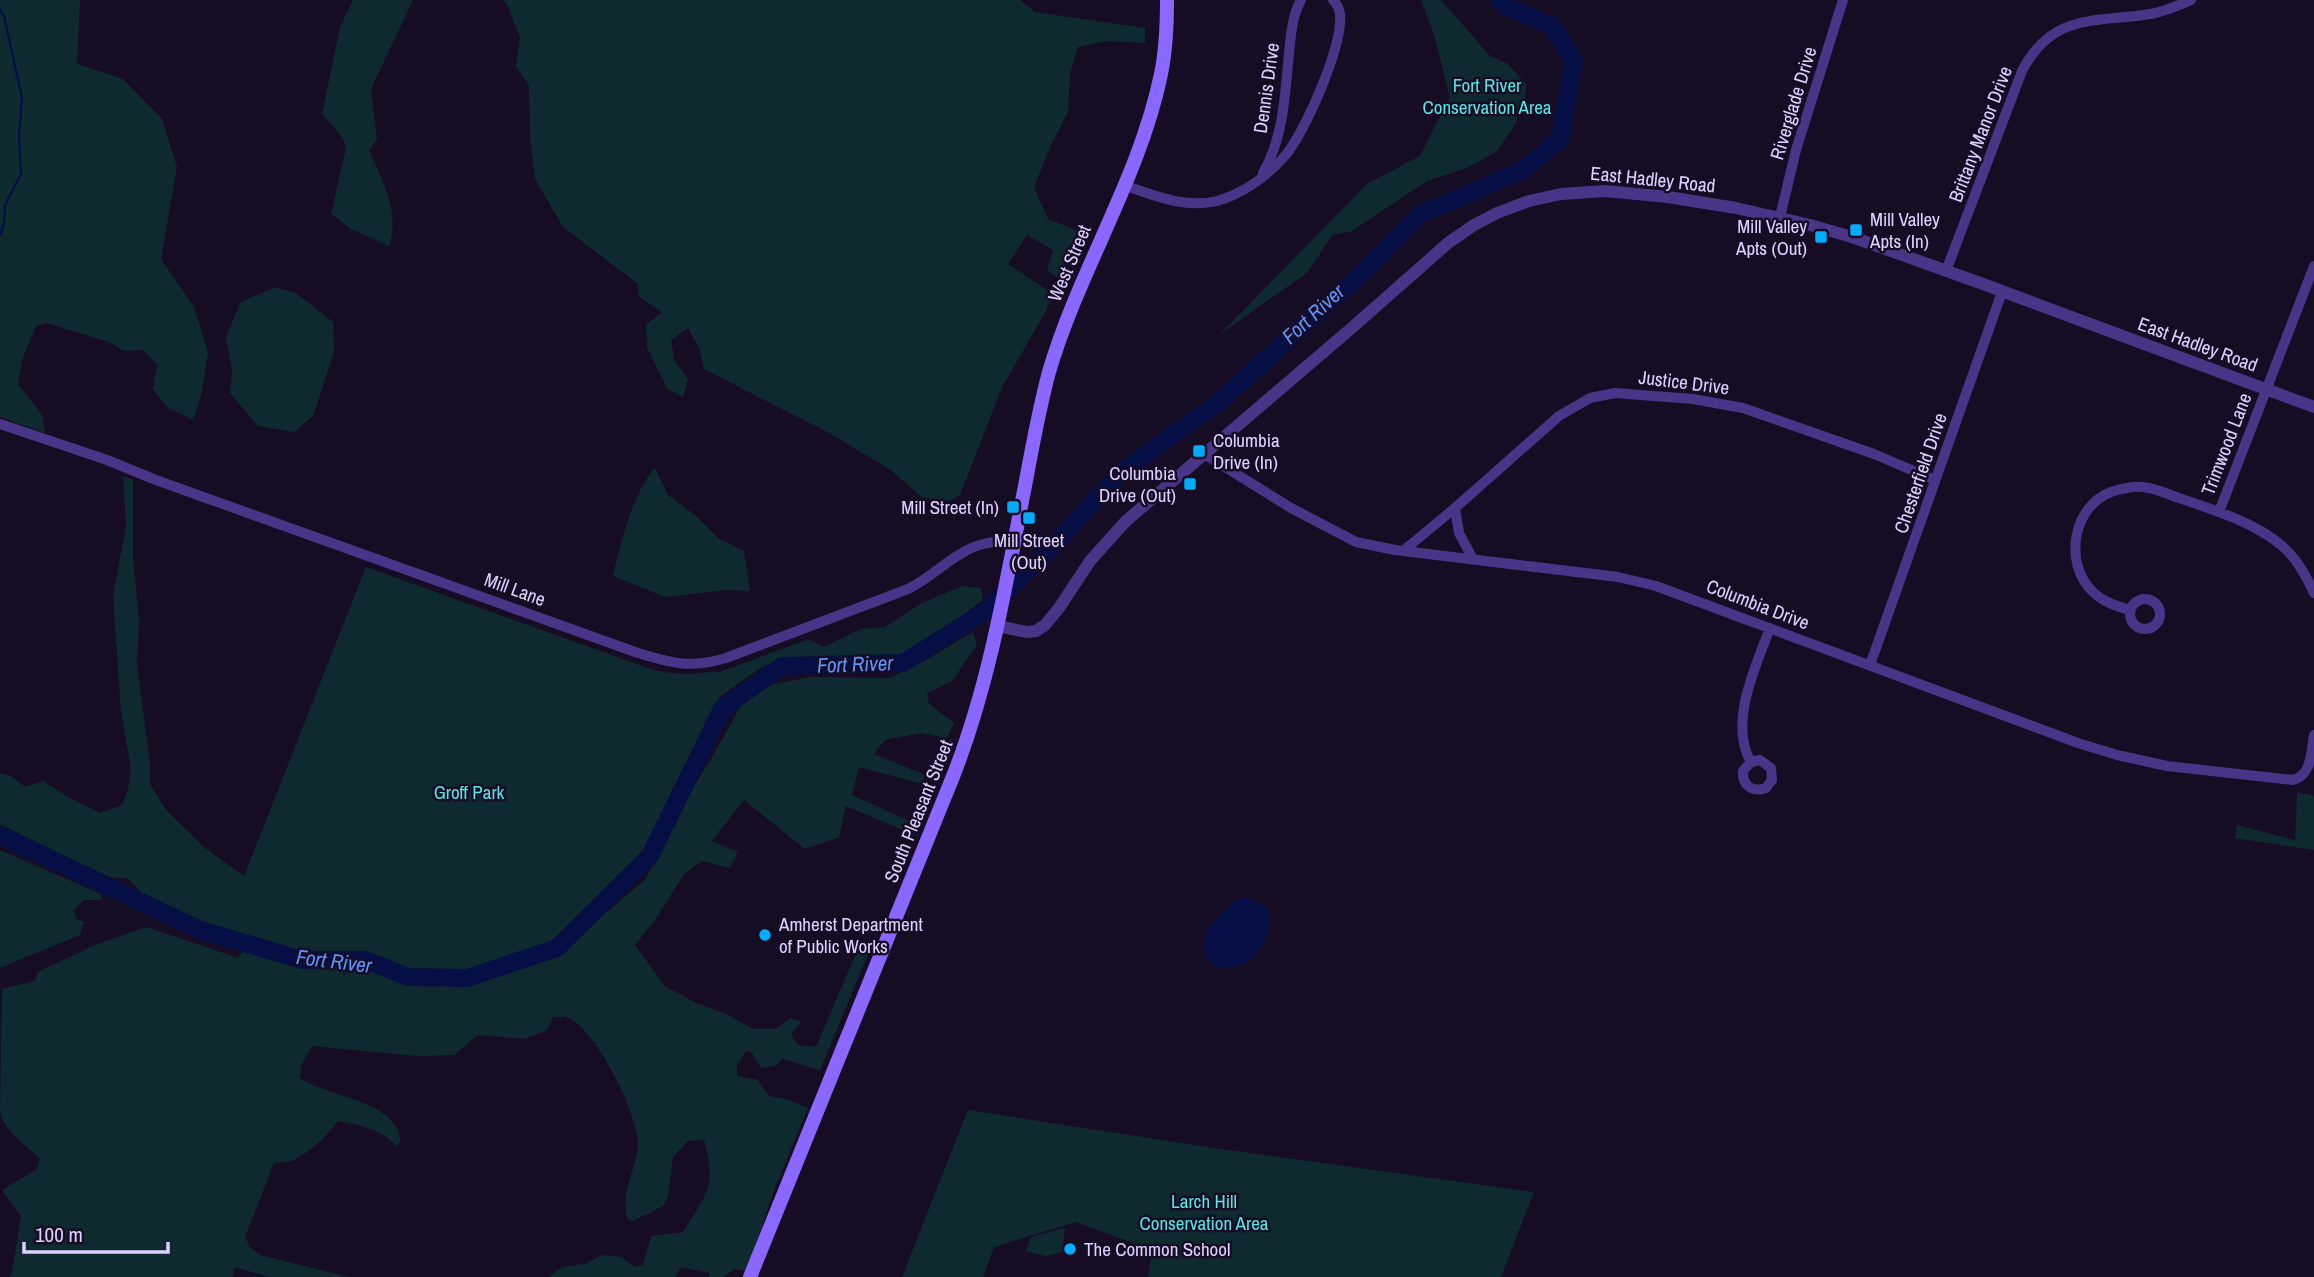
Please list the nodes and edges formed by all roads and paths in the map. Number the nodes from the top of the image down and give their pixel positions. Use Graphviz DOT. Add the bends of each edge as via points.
graph roads {
  1 [pos="1167,0"];
  2 [pos="1301,0"];
  3 [pos="1333,0"];
  4 [pos="1843,0"];
  5 [pos="2191,0"];
  6 [pos="1260,179"];
  7 [pos="1123,185"];
  8 [pos="1780,217"];
  9 [pos="2314,266"];
  10 [pos="1946,271"];
  11 [pos="2002,292"];
  12 [pos="2266,389"];
  13 [pos="2314,407"];
  14 [pos="0,424"];
  15 [pos="1204,454"];
  16 [pos="1935,480"];
  17 [pos="1455,508"];
  18 [pos="2219,512"];
  19 [pos="1012,544"];
  20 [pos="1403,551"];
  21 [pos="1473,559"];
  22 [pos="2314,593"];
  23 [pos="2130,610"];
  24 [pos="998,620"];
  25 [pos="1770,628"];
  26 [pos="1870,665"];
  27 [pos="2314,735"];
  28 [pos="1751,762"];
  29 [pos="750,1277"];
  1 -- 7 [label="main road, West Street" via="1160,77"];
  2 -- 6 [label="street, Dennis Drive" via="1292,32 1278,139"];
  3 -- 6 [label="street, Dennis Drive" via="1340,14 1338,32 1317,97 1292,146"];
  4 -- 8 [label="street, Riverglade Drive" via="1800,135"];
  5 -- 10 [label="street, Brittany Manor Drive" via="2151,14 2081,21 2035,50 2022,71"];
  6 -- 7 [label="street, Dennis Drive" via="1234,195 1202,203 1172,200"];
  7 -- 19 [label="main road, West Street" via="1072,303 1053,360"];
  8 -- 10 [label="street, East Hadley Road"];
  8 -- 15 [label="street, East Hadley Road" via="1605,191 1561,194 1509,208 1440,249"];
  9 -- 12 [label="street, Trimwood Lane"];
  10 -- 11 [label="street, East Hadley Road"];
  11 -- 12 [label="street, East Hadley Road"];
  11 -- 16 [label="street, Chesterfield Drive"];
  12 -- 13 [label="street, East Hadley Road"];
  12 -- 18 [label="street, Trimwood Lane"];
  14 -- 19 [label="street, Mill Lane" via="638,653 682,664 726,658 908,589 980,543"];
  15 -- 20 [label="street, Columbia Drive" via="1349,539"];
  15 -- 24 [label="street, East Hadley Road" via="1116,531 1042,628 1022,632"];
  16 -- 17 [label="street, Justice Drive" via="1736,406 1615,393 1590,398 1559,416"];
  16 -- 26 [label="street, Chesterfield Drive"];
  17 -- 20 [label="street, Justice Drive"];
  17 -- 21 [label="street" via="1459,533"];
  18 -- 22 [label="street" via="2283,547"];
  18 -- 23 [label="street" via="2144,487 2108,493 2092,506 2077,536 2079,571 2099,597"];
  19 -- 24 [label="main road, South Pleasant Street"];
  20 -- 21 [label="street, Columbia Drive"];
  21 -- 25 [label="street, Columbia Drive" via="1638,581"];
  24 -- 29 [label="main road, South Pleasant Street" via="960,760"];
  25 -- 26 [label="street, Columbia Drive"];
  25 -- 28 [label="street" via="1742,720 1743,744"];
  26 -- 27 [label="street, Columbia Drive" via="2078,743 2178,768 2298,778 2309,761"];
}
